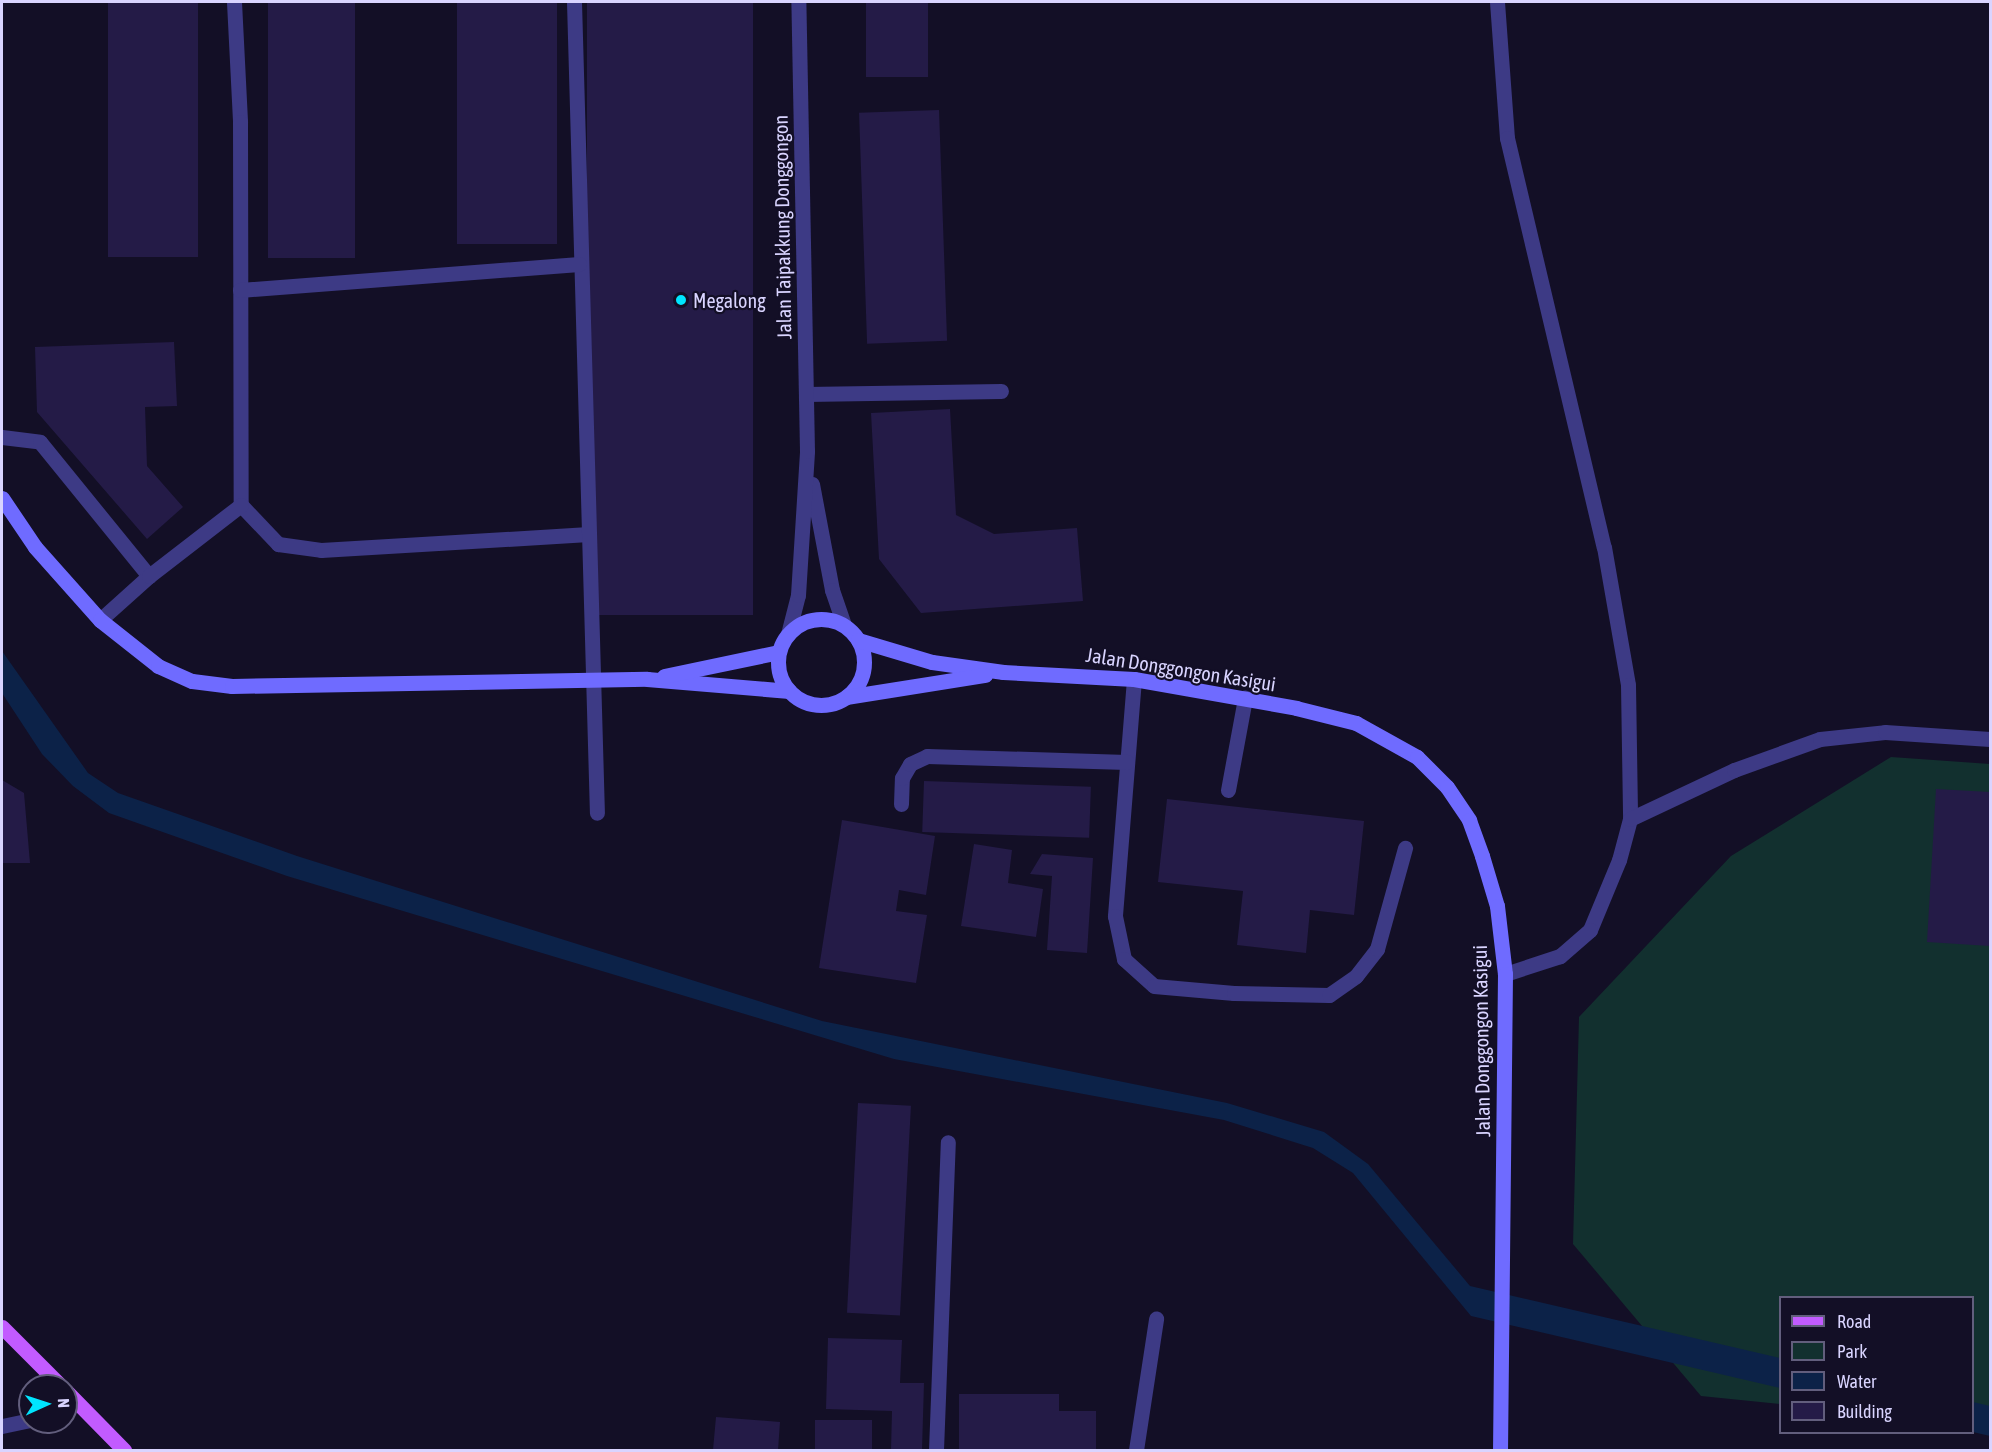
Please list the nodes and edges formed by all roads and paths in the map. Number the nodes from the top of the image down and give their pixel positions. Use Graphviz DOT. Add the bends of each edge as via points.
graph roads {
  1 [pos="234,2"];
  2 [pos="574,2"];
  3 [pos="798,2"];
  4 [pos="1497,2"];
  5 [pos="579,264"];
  6 [pos="240,290"];
  7 [pos="1001,392"];
  8 [pos="806,394"];
  9 [pos="2,437"];
  10 [pos="807,451"];
  11 [pos="2,498"];
  12 [pos="241,505"];
  13 [pos="589,534"];
  14 [pos="149,576"];
  15 [pos="100,620"];
  16 [pos="844,625"];
  17 [pos="788,634"];
  18 [pos="858,640"];
  19 [pos="779,652"];
  20 [pos="1003,672"];
  21 [pos="646,679"];
  22 [pos="1134,679"];
  23 [pos="592,681"];
  24 [pos="789,691"];
  25 [pos="846,697"];
  26 [pos="1245,698"];
  27 [pos="1990,739"];
  28 [pos="1127,762"];
  29 [pos="1228,790"];
  30 [pos="901,804"];
  31 [pos="597,813"];
  32 [pos="1630,819"];
  33 [pos="1405,848"];
  34 [pos="1504,974"];
  35 [pos="948,1142"];
  36 [pos="1156,1319"];
  37 [pos="2,1327"];
  38 [pos="49,1374"];
  39 [pos="78,1407"];
  40 [pos="18,1423"];
  41 [pos="2,1426"];
  42 [pos="124,1450"];
  43 [pos="936,1450"];
  44 [pos="1136,1450"];
  45 [pos="1500,1450"];
  1 -- 6 [label="street"];
  2 -- 5 [label="street"];
  3 -- 8 [label="street, Jalan Taipakkung Donggongon"];
  4 -- 32 [label="street" via="1507,138 1605,547 1628,685"];
  5 -- 6 [label="street"];
  5 -- 13 [label="street"];
  6 -- 12 [label="street"];
  7 -- 8 [label="street"];
  8 -- 10 [label="street, Jalan Taipakkung Donggongon"];
  9 -- 14 [label="street" via="40,442"];
  10 -- 16 [label="street, Jalan Taipakkung Donggongon" via="821,540"];
  10 -- 17 [label="street, Jalan Taipakkung Donggongon" via="798,595"];
  11 -- 15 [label="street" via="35,547"];
  12 -- 13 [label="street" via="278,543 321,550"];
  12 -- 14 [label="street"];
  13 -- 23 [label="street"];
  14 -- 15 [label="street"];
  15 -- 23 [label="street" via="158,666 192,681"];
  16 -- 17 [label="street" via="832,620 808,620"];
  16 -- 18 [label="street"];
  17 -- 19 [label="street"];
  18 -- 20 [label="street" via="932,662"];
  18 -- 25 [label="street" via="862,652 861,677"];
  19 -- 21 [label="street"];
  19 -- 24 [label="street" via="778,666"];
  20 -- 22 [label="street, Jalan Donggongon Kasigui"];
  20 -- 25 [label="street"];
  21 -- 23 [label="street"];
  21 -- 24 [label="street"];
  22 -- 26 [label="street, Jalan Donggongon Kasigui"];
  22 -- 28 [label="street"];
  23 -- 31 [label="street"];
  24 -- 25 [label="street" via="810,704"];
  26 -- 29 [label="street"];
  26 -- 34 [label="street, Jalan Donggongon Kasigui" via="1356,723 1417,757 1448,787 1469,820 1497,906"];
  27 -- 32 [label="street" via="1885,732 1820,739 1734,770"];
  28 -- 30 [label="street" via="927,756 910,764 902,778"];
  28 -- 33 [label="street" via="1114,916 1124,960 1154,986 1329,995 1356,976 1377,949"];
  32 -- 34 [label="street" via="1619,860 1590,930 1560,956"];
  34 -- 45 [label="street, Jalan Donggongon Kasigui"];
  35 -- 43 [label="street"];
  36 -- 44 [label="street"];
  37 -- 38 [label="main road"];
  39 -- 42 [label="main road"];
  40 -- 41 [label="street"];
}
